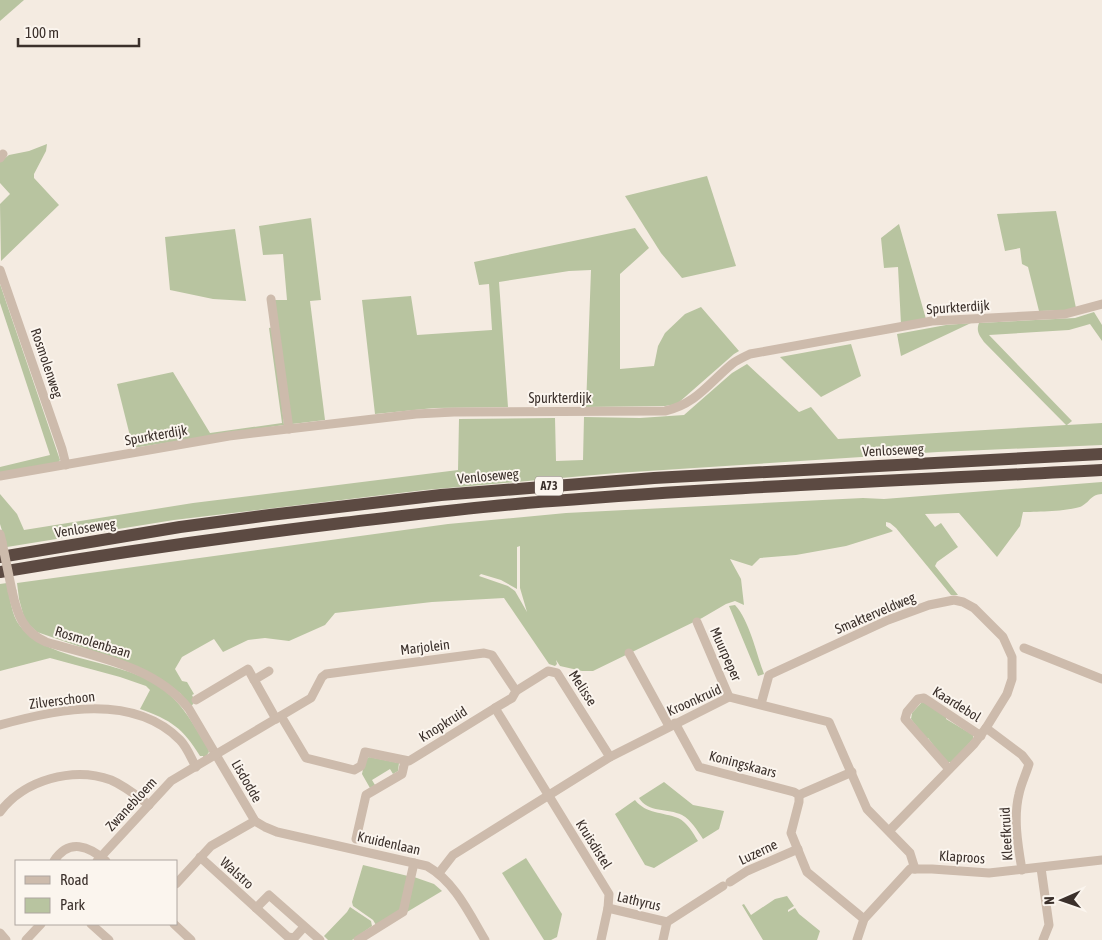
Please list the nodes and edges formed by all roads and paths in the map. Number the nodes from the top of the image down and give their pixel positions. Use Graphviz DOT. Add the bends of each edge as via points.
graph roads {
  1 [pos="0,270"];
  2 [pos="271,299"];
  3 [pos="1102,304"];
  4 [pos="289,429"];
  5 [pos="1102,454"];
  6 [pos="66,465"];
  7 [pos="1102,470"];
  8 [pos="0,476"];
  9 [pos="1,538"];
  10 [pos="0,557"];
  11 [pos="0,572"];
  12 [pos="697,622"];
  13 [pos="1009,647"];
  14 [pos="1024,648"];
  15 [pos="629,653"];
  16 [pos="268,671"];
  17 [pos="1102,679"];
  18 [pos="254,680"];
  19 [pos="516,691"];
  20 [pos="729,697"];
  21 [pos="196,700"];
  22 [pos="761,704"];
  23 [pos="495,708"];
  24 [pos="278,717"];
  25 [pos="0,724"];
  26 [pos="672,724"];
  27 [pos="984,732"];
  28 [pos="216,755"];
  29 [pos="610,757"];
  30 [pos="405,761"];
  31 [pos="196,767"];
  32 [pos="949,769"];
  33 [pos="852,772"];
  34 [pos="799,795"];
  35 [pos="549,796"];
  36 [pos="149,805"];
  37 [pos="1,808"];
  38 [pos="254,821"];
  39 [pos="889,831"];
  40 [pos="356,838"];
  41 [pos="798,849"];
  42 [pos="200,857"];
  43 [pos="55,860"];
  44 [pos="101,860"];
  45 [pos="1102,860"];
  46 [pos="414,863"];
  47 [pos="915,868"];
  48 [pos="1041,868"];
  49 [pos="1022,870"];
  50 [pos="439,873"];
  51 [pos="178,882"];
  52 [pos="726,884"];
  53 [pos="256,908"];
  54 [pos="608,908"];
  55 [pos="864,918"];
  56 [pos="667,922"];
  57 [pos="40,925"];
  58 [pos="92,925"];
  59 [pos="175,925"];
  60 [pos="304,926"];
  61 [pos="0,933"];
  62 [pos="6,940"];
  63 [pos="26,940"];
  64 [pos="109,940"];
  65 [pos="192,940"];
  66 [pos="320,940"];
  67 [pos="358,940"];
  68 [pos="485,940"];
  69 [pos="601,940"];
  70 [pos="662,940"];
  71 [pos="857,940"];
  72 [pos="1043,940"];
  1 -- 6 [label="street, Rosmolenweg"];
  2 -- 4 [label="street"];
  3 -- 4 [label="street, Spurkterdijk" via="1065,314 932,321 750,354 734,362 693,400 665,411 454,412"];
  4 -- 6 [label="street, Spurkterdijk" via="228,436"];
  5 -- 10 [label="highway, Venloseweg / A73" via="654,478 441,495 180,527"];
  6 -- 8 [label="street, Spurkterdijk"];
  7 -- 11 [label="highway, A73" via="665,493 442,511 217,538"];
  9 -- 28 [label="street, Rosmolenbaan, bridge" via="19,617 25,627 46,642 154,678 190,710"];
  12 -- 20 [label="street, Muurpeper"];
  13 -- 22 [label="street, Smakterveldweg" via="974,608 954,600 929,605 888,620 769,675"];
  13 -- 27 [label="street, Kaardebol" via="1012,679 1007,694"];
  14 -- 17 [label="street"];
  15 -- 26 [label="street, Koningskaars"];
  16 -- 18 [label="street"];
  18 -- 21 [label="street" via="248,669"];
  18 -- 24 [label="street"];
  19 -- 23 [label="street" via="512,698"];
  19 -- 24 [label="street, Marjolein" via="492,655 484,653 326,674 310,698"];
  19 -- 29 [label="street, Melisse" via="548,671 557,673"];
  20 -- 22 [label="street, Kroonkruid"];
  20 -- 26 [label="street, Kroonkruid"];
  22 -- 33 [label="street, Kroonkruid" via="829,722"];
  23 -- 30 [label="street, Knopkruid"];
  23 -- 35 [label="street"];
  24 -- 28 [label="street, Marjolein"];
  24 -- 30 [label="street" via="306,758 354,770 361,766 365,752"];
  25 -- 31 [label="street, Zilverschoon" via="50,713 115,709 152,721 167,730 181,741"];
  26 -- 29 [label="street, Kroonkruid"];
  26 -- 34 [label="street, Koningskaars" via="699,766"];
  27 -- 32 [label="street, Kaardebol"];
  27 -- 32 [label="street, Kaardebol" via="924,698 918,699 905,719"];
  27 -- 49 [label="street, Kleefkruid" via="1022,755 1029,764 1018,796"];
  28 -- 31 [label="street, Zwanebloem"];
  28 -- 38 [label="street, Lisdodde"];
  29 -- 35 [label="street, Kroonkruid"];
  30 -- 40 [label="street, Knopkruid" via="402,774 366,795"];
  31 -- 36 [label="street, Zwanebloem" via="171,781"];
  32 -- 39 [label="street, Kaardebol"];
  33 -- 34 [label="street"];
  33 -- 39 [label="street, Kroonkruid" via="866,808"];
  34 -- 41 [label="street" via="791,833"];
  35 -- 50 [label="street, Kroonkruid" via="453,855"];
  35 -- 54 [label="street, Kruisdistel" via="609,894"];
  36 -- 37 [label="street" via="129,789 110,780 76,774 51,778 29,787"];
  36 -- 44 [label="street, Zwanebloem"];
  38 -- 42 [label="street" via="211,846"];
  38 -- 46 [label="street, Kruidenlaan" via="277,832"];
  39 -- 47 [label="street, Kroonkruid" via="910,853"];
  41 -- 52 [label="street, Luzerne" via="747,871"];
  41 -- 55 [label="street" via="807,872"];
  42 -- 51 [label="street"];
  42 -- 53 [label="street, Walstro"];
  43 -- 44 [label="street" via="67,849 80,846 90,849"];
  45 -- 48 [label="street, Klaproos"];
  46 -- 50 [label="street, Kruidenlaan"];
  46 -- 67 [label="street" via="403,912"];
  47 -- 49 [label="street, Klaproos" via="989,873"];
  47 -- 55 [label="street" via="910,869"];
  48 -- 49 [label="street, Klaproos"];
  48 -- 72 [label="street" via="1049,925"];
  50 -- 68 [label="street, Kruidenlaan" via="454,889"];
  52 -- 56 [label="street, Lathyrus"];
  53 -- 60 [label="street, Walstro" via="288,937 294,938"];
  53 -- 60 [label="street, Walstro" via="270,895"];
  54 -- 56 [label="street, Lathyrus"];
  54 -- 69 [label="street, Lathyrus"];
  55 -- 71 [label="street"];
  56 -- 70 [label="street, Lathyrus"];
  57 -- 63 [label="street"];
  58 -- 64 [label="street"];
  59 -- 65 [label="street"];
  60 -- 66 [label="street, Walstro"];
  61 -- 62 [label="street"];
}
